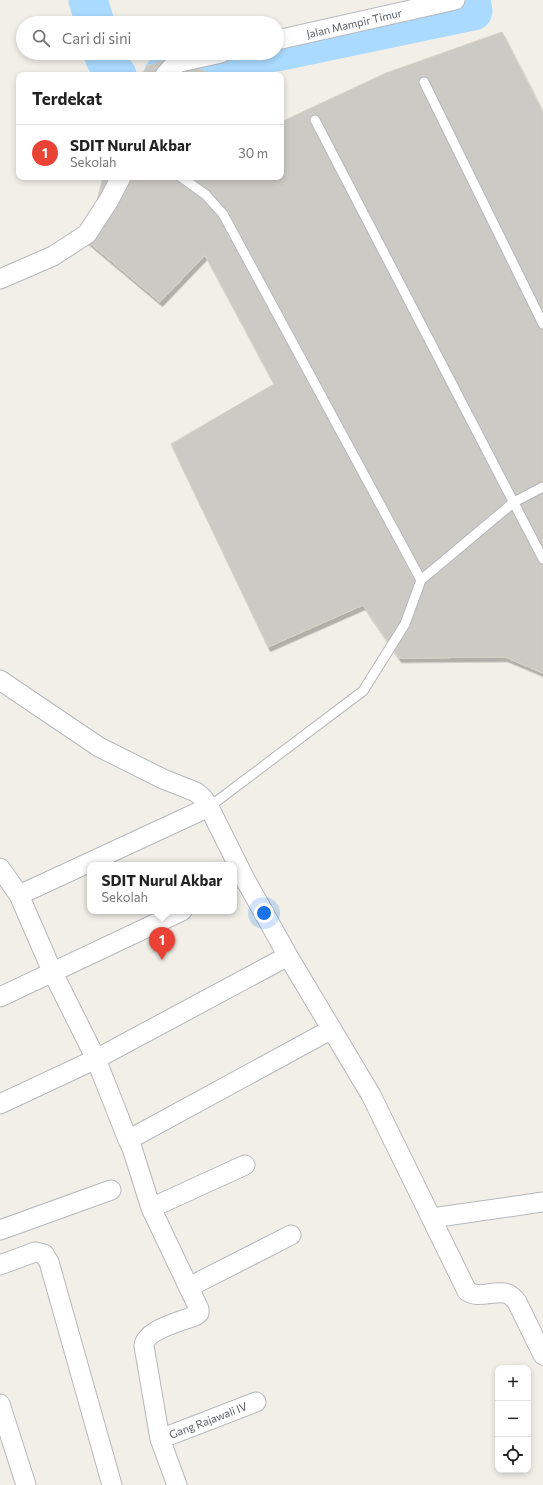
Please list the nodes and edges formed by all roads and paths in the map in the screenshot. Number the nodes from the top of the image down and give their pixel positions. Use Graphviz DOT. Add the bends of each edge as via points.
graph roads {
  1 [pos="454,0"];
  2 [pos="284,38"];
  3 [pos="189,60"];
  4 [pos="167,72"];
  5 [pos="424,82"];
  6 [pos="315,120"];
  7 [pos="120,180"];
  8 [pos="185,180"];
  9 [pos="0,279"];
  10 [pos="543,324"];
  11 [pos="543,487"];
  12 [pos="514,502"];
  13 [pos="543,559"];
  14 [pos="421,580"];
  15 [pos="0,680"];
  16 [pos="210,807"];
  17 [pos="91,862"];
  18 [pos="231,862"];
  19 [pos="87,864"];
  20 [pos="0,868"];
  21 [pos="240,884"];
  22 [pos="19,895"];
  23 [pos="176,914"];
  24 [pos="288,956"];
  25 [pos="52,971"];
  26 [pos="0,996"];
  27 [pos="332,1029"];
  28 [pos="96,1059"];
  29 [pos="0,1104"];
  30 [pos="128,1140"];
  31 [pos="244,1165"];
  32 [pos="111,1190"];
  33 [pos="543,1202"];
  34 [pos="151,1208"];
  35 [pos="432,1218"];
  36 [pos="0,1230"];
  37 [pos="291,1235"];
  38 [pos="0,1265"];
  39 [pos="190,1287"];
  40 [pos="543,1355"];
  41 [pos="256,1402"];
  42 [pos="0,1404"];
  43 [pos="160,1438"];
  44 [pos="26,1485"];
  45 [pos="112,1485"];
  46 [pos="177,1485"];
  1 -- 2 [label="street, Jalan Mampir Timur"];
  3 -- 4 [label="street" via="174,65"];
  5 -- 10 [label="lane"];
  6 -- 12 [label="lane"];
  7 -- 9 [label="street" via="110,200 87,234 53,256"];
  8 -- 14 [label="lane" via="206,195 223,214"];
  11 -- 12 [label="lane"];
  12 -- 13 [label="lane"];
  12 -- 14 [label="lane"];
  14 -- 16 [label="lane" via="405,624 363,691"];
  15 -- 16 [label="street" via="99,747 163,779 196,792"];
  16 -- 17 [label="street"];
  16 -- 18 [label="street"];
  19 -- 22 [label="street"];
  20 -- 22 [label="street"];
  21 -- 24 [label="street"];
  22 -- 25 [label="street"];
  23 -- 25 [label="street"];
  24 -- 27 [label="street"];
  24 -- 28 [label="street"];
  25 -- 26 [label="street"];
  25 -- 28 [label="street"];
  27 -- 30 [label="street"];
  27 -- 35 [label="street" via="371,1095"];
  28 -- 29 [label="street"];
  28 -- 30 [label="street"];
  30 -- 34 [label="street"];
  31 -- 34 [label="street"];
  32 -- 36 [label="street"];
  33 -- 35 [label="street"];
  34 -- 39 [label="street"];
  35 -- 40 [label="street" via="467,1291 478,1295 505,1292 512,1296"];
  37 -- 39 [label="street"];
  38 -- 45 [label="street" via="35,1252 44,1254 49,1262"];
  39 -- 43 [label="street" via="199,1313 151,1333 144,1342"];
  41 -- 43 [label="street, Gang Rajawali IV"];
  42 -- 44 [label="street"];
  43 -- 46 [label="street"];
}
